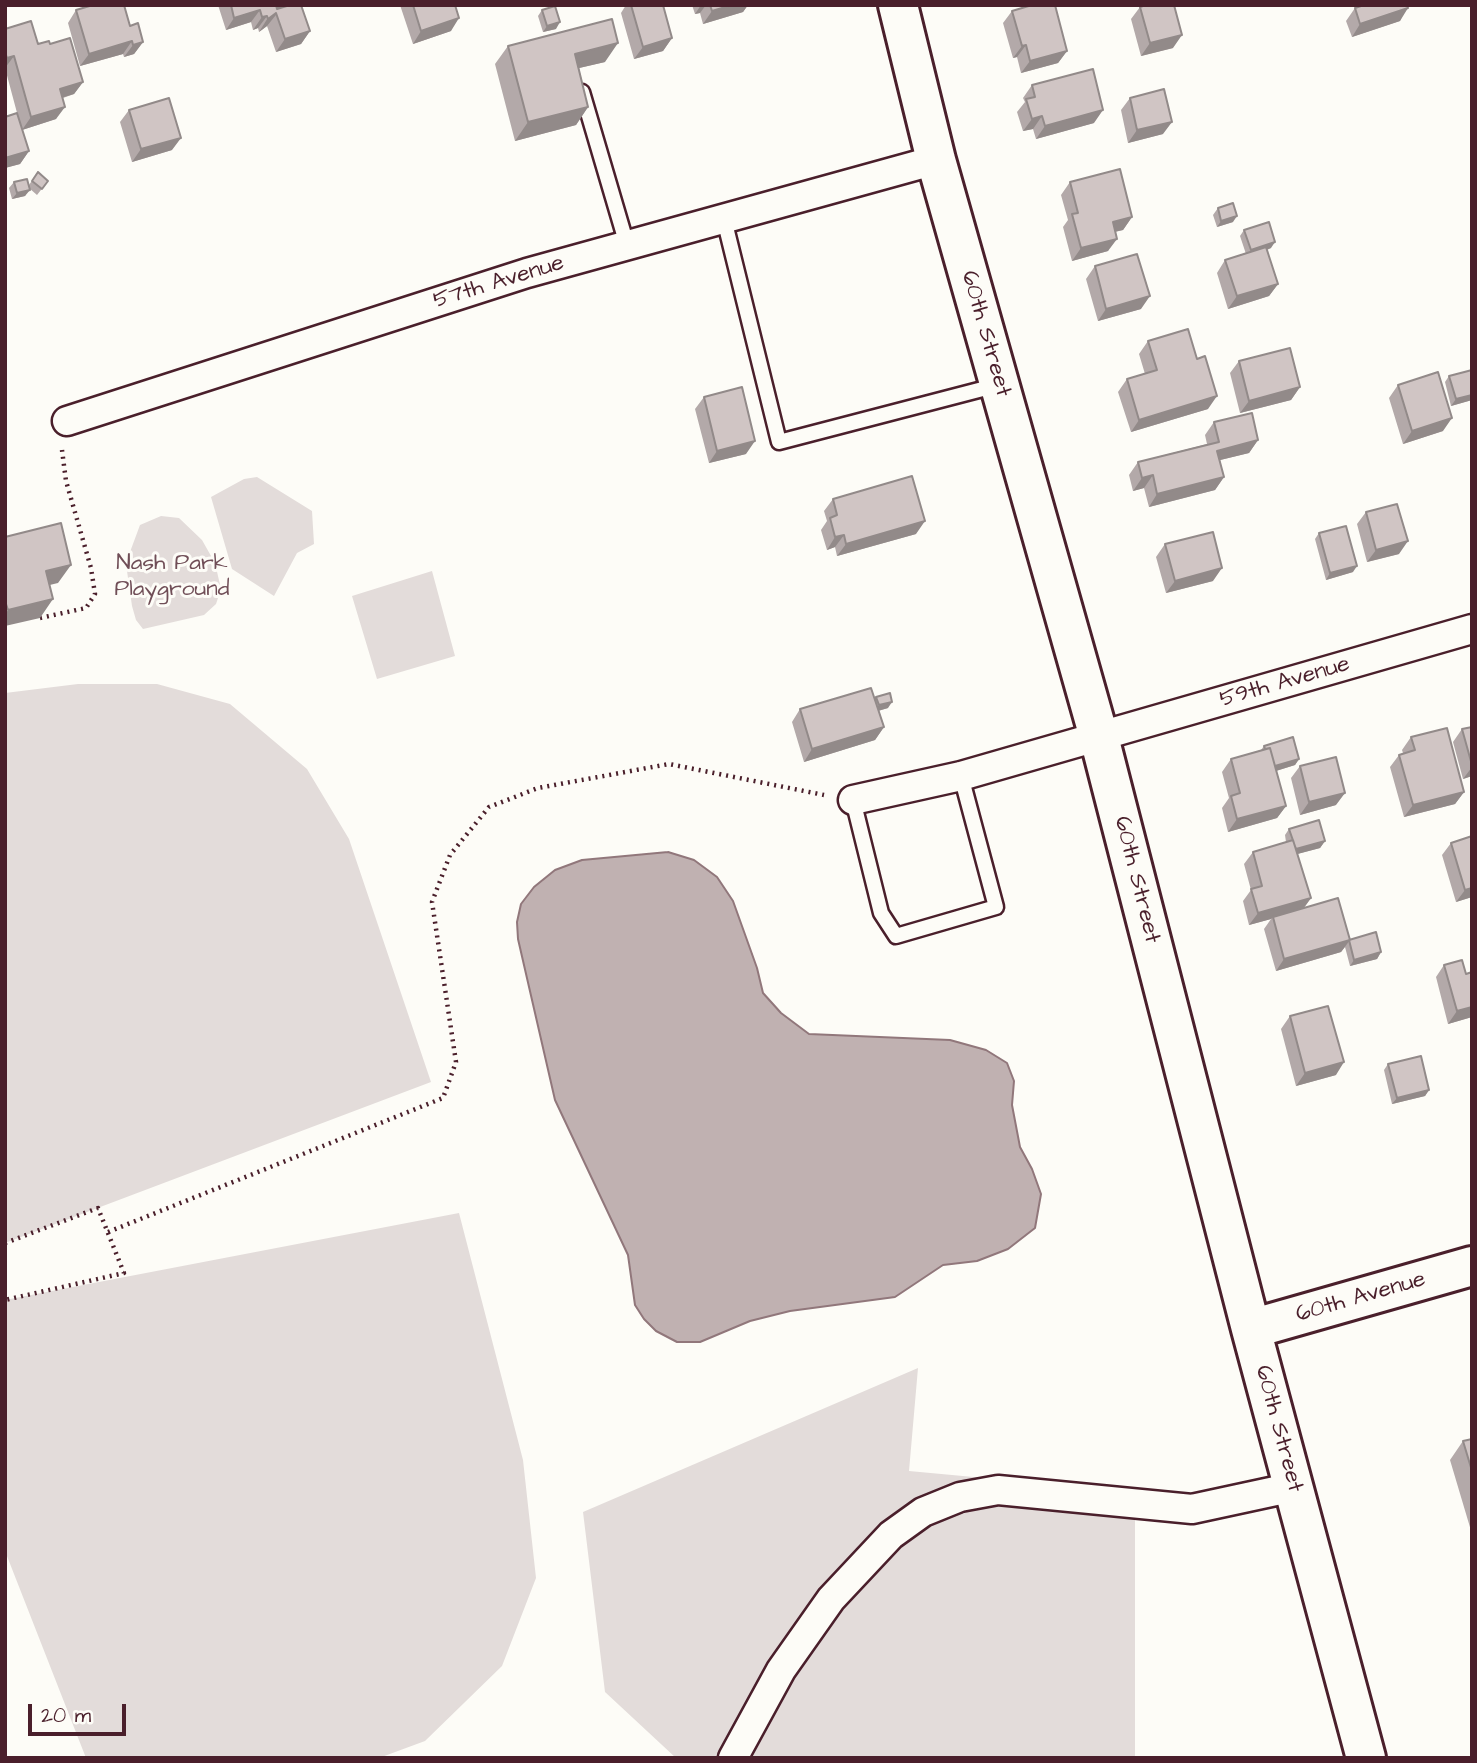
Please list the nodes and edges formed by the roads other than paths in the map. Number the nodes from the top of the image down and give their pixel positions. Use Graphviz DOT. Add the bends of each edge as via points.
graph roads {
  1 [pos="898,5"];
  2 [pos="579,80"];
  3 [pos="936,160"];
  4 [pos="724,219"];
  5 [pos="627,246"];
  6 [pos="999,384"];
  7 [pos="66,432"];
  8 [pos="1472,629"];
  9 [pos="1099,737"];
  10 [pos="961,776"];
  11 [pos="853,800"];
  12 [pos="1472,1266"];
  13 [pos="1251,1329"];
  14 [pos="1294,1487"];
  15 [pos="733,1758"];
  16 [pos="1366,1758"];
  1 -- 3 [label="street, 60th Street"];
  2 -- 5 [label="lane"];
  3 -- 4 [label="street, 57th Avenue"];
  3 -- 6 [label="street, 60th Street"];
  4 -- 5 [label="street, 57th Avenue"];
  4 -- 6 [label="lane" via="779,442"];
  5 -- 7 [label="street, 57th Avenue" via="527,273"];
  6 -- 9 [label="street, 60th Street"];
  8 -- 9 [label="street, 59th Avenue"];
  9 -- 10 [label="street, 59th Avenue"];
  9 -- 13 [label="street, 60th Street"];
  10 -- 11 [label="street, 59th Avenue"];
  10 -- 11 [label="lane" via="996,907 896,936 881,914"];
  12 -- 13 [label="street, 60th Avenue"];
  13 -- 14 [label="street, 60th Street"];
  14 -- 15 [label="street" via="1192,1509 998,1489 923,1512 891,1535 831,1599 781,1670"];
  14 -- 16 [label="street, 60th Street"];
}
